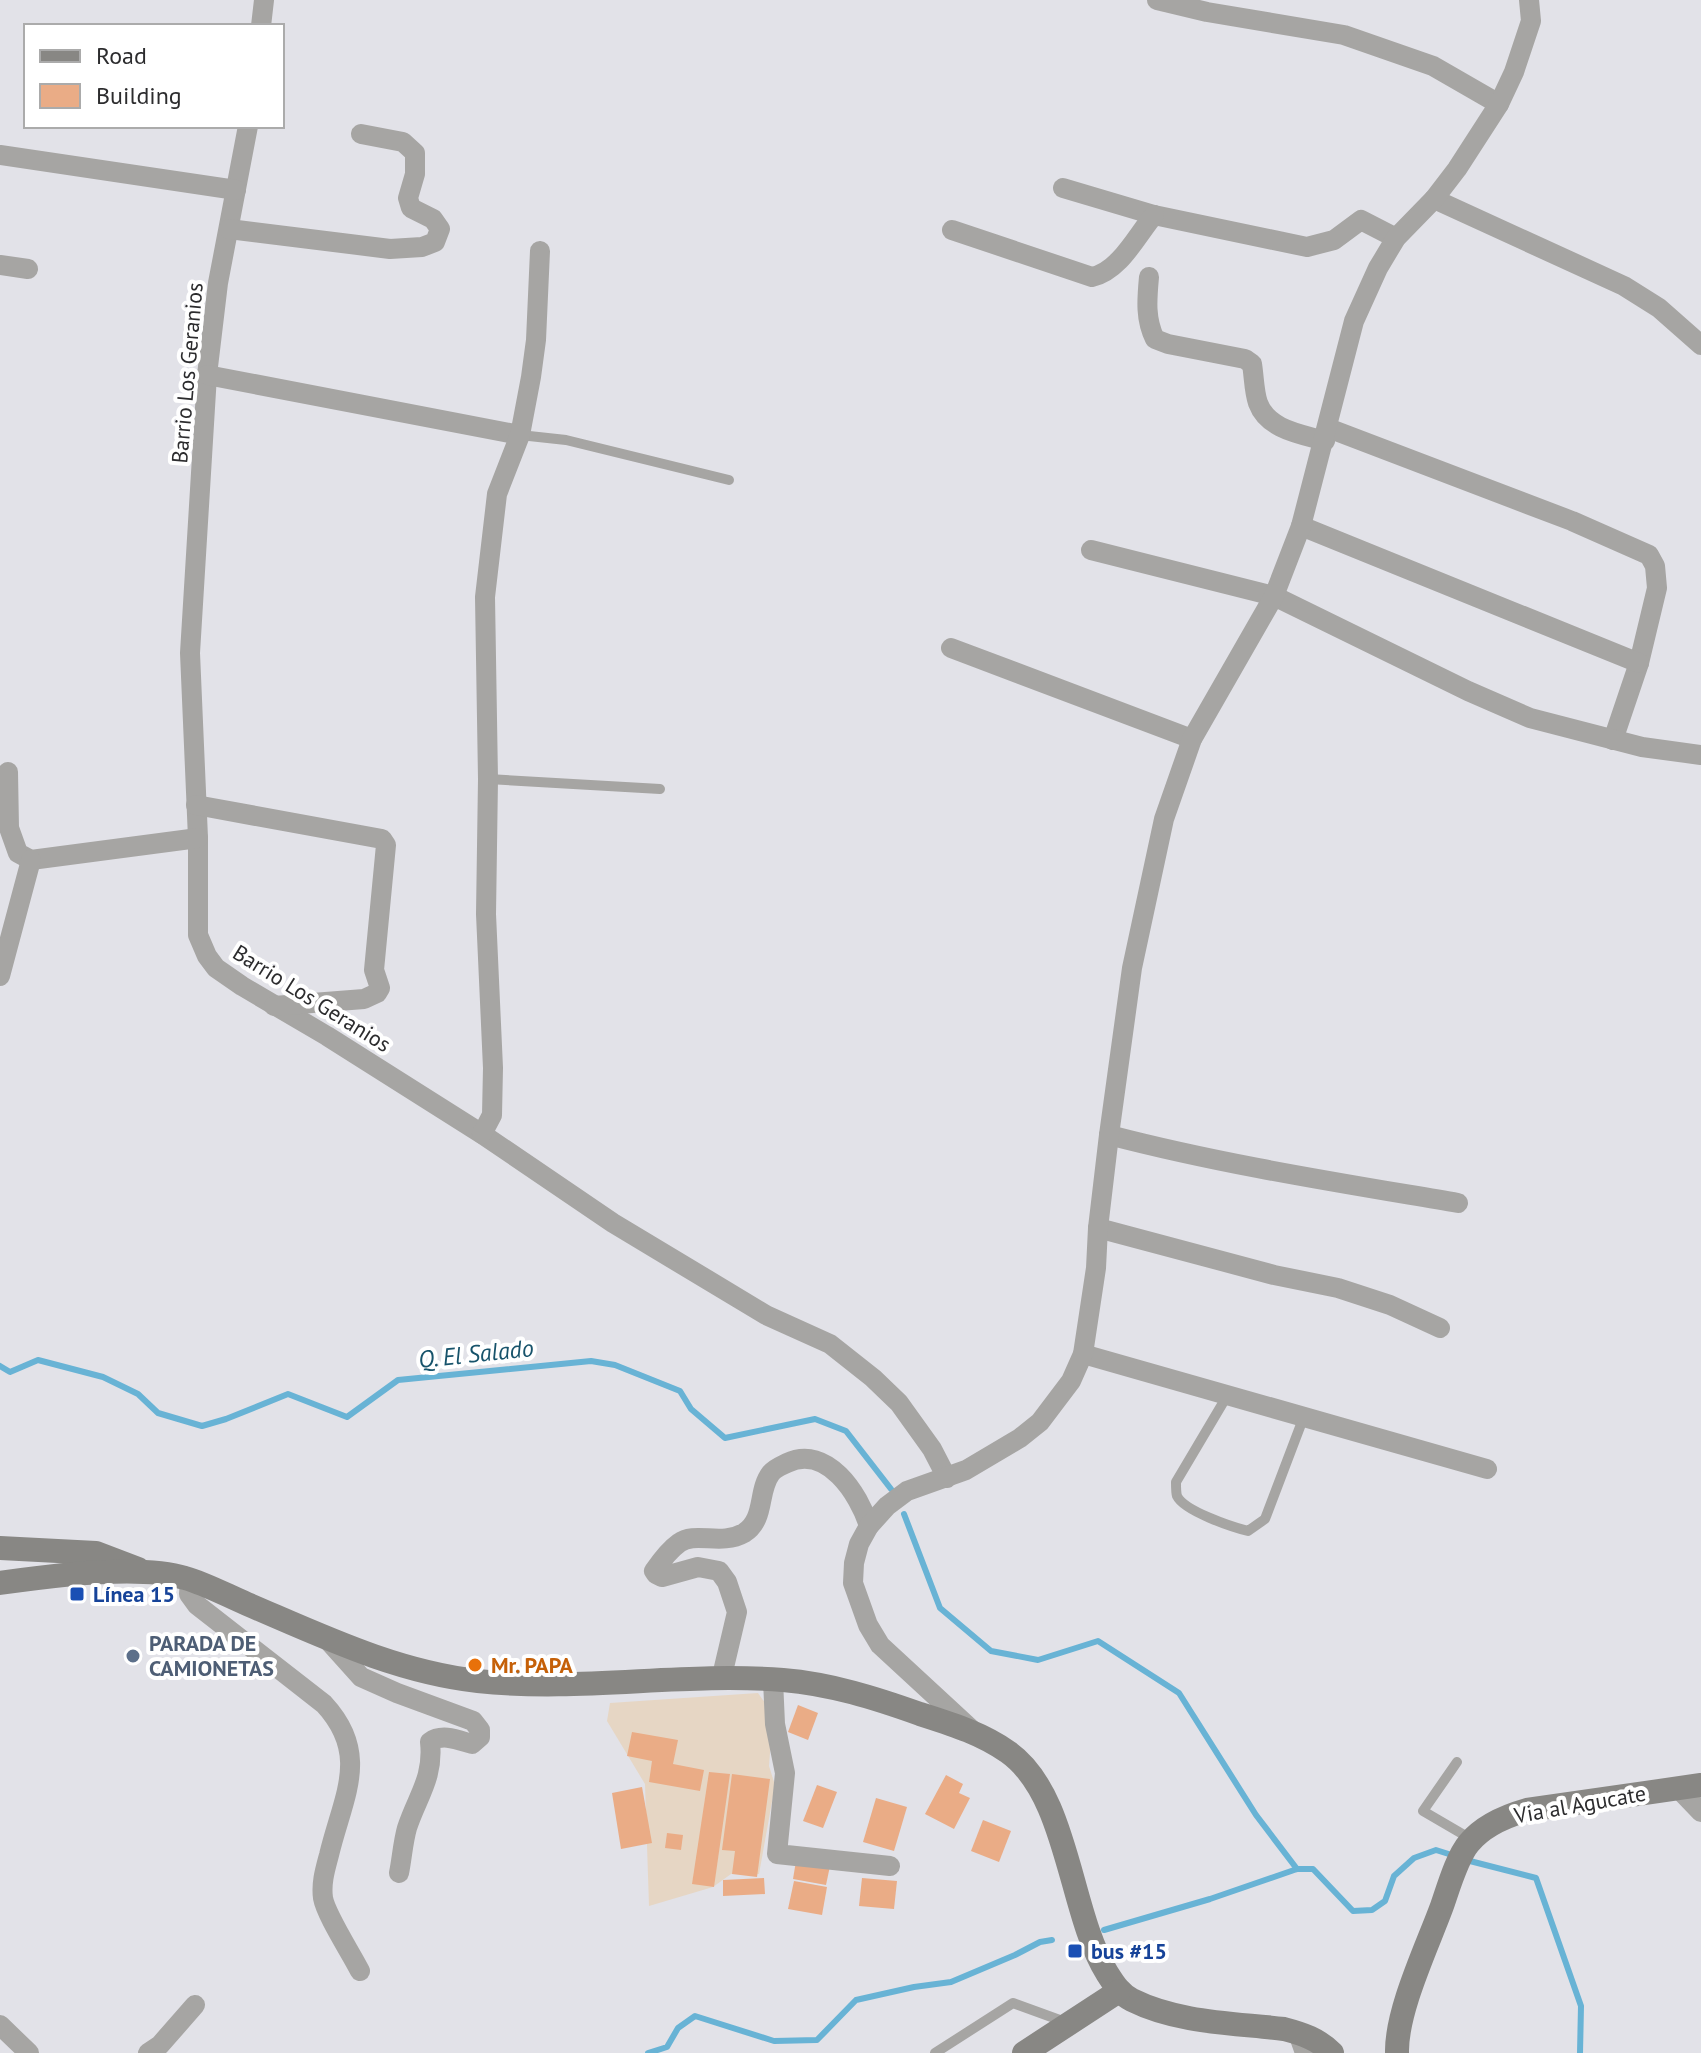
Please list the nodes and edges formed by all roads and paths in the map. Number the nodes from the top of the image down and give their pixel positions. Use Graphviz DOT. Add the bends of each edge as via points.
graph roads {
  1 [pos="264,0"];
  2 [pos="1157,0"];
  3 [pos="1529,0"];
  4 [pos="261,24"];
  5 [pos="1499,104"];
  6 [pos="248,128"];
  7 [pos="361,134"];
  8 [pos="0,155"];
  9 [pos="1063,188"];
  10 [pos="236,190"];
  11 [pos="1434,199"];
  12 [pos="1154,215"];
  13 [pos="229,229"];
  14 [pos="952,230"];
  15 [pos="1396,238"];
  16 [pos="540,251"];
  17 [pos="0,265"];
  18 [pos="28,269"];
  19 [pos="1149,277"];
  20 [pos="1701,345"];
  21 [pos="207,375"];
  22 [pos="1326,434"];
  23 [pos="520,435"];
  24 [pos="729,480"];
  25 [pos="1301,526"];
  26 [pos="1091,550"];
  27 [pos="1274,596"];
  28 [pos="951,648"];
  29 [pos="1639,663"];
  30 [pos="1192,739"];
  31 [pos="1613,740"];
  32 [pos="1701,755"];
  33 [pos="8,772"];
  34 [pos="488,779"];
  35 [pos="660,789"];
  36 [pos="196,805"];
  37 [pos="198,838"];
  38 [pos="31,860"];
  39 [pos="0,976"];
  40 [pos="274,1006"];
  41 [pos="482,1134"];
  42 [pos="1109,1135"];
  43 [pos="1458,1203"];
  44 [pos="1098,1228"];
  45 [pos="1440,1328"];
  46 [pos="1083,1354"];
  47 [pos="1227,1396"];
  48 [pos="1303,1419"];
  49 [pos="1487,1469"];
  50 [pos="947,1478"];
  51 [pos="869,1526"];
  52 [pos="0,1548"];
  53 [pos="144,1571"];
  54 [pos="190,1580"];
  55 [pos="0,1583"];
  56 [pos="326,1638"];
  57 [pos="721,1680"];
  58 [pos="773,1680"];
  59 [pos="974,1732"];
  60 [pos="1457,1762"];
  61 [pos="1690,1787"];
  62 [pos="1701,1812"];
  63 [pos="1470,1842"];
  64 [pos="890,1866"];
  65 [pos="399,1873"];
  66 [pos="360,1971"];
  67 [pos="1119,1991"];
  68 [pos="195,2005"];
  69 [pos="1070,2023"];
  70 [pos="0,2025"];
  71 [pos="1302,2043"];
  72 [pos="29,2053"];
  73 [pos="148,2053"];
  74 [pos="935,2053"];
  75 [pos="1024,2053"];
  76 [pos="1332,2053"];
  77 [pos="1397,2053"];
  1 -- 4 [label="street"];
  2 -- 5 [label="street" via="1344,35 1433,66"];
  3 -- 5 [label="street" via="1531,21"];
  5 -- 11 [label="street"];
  6 -- 10 [label="street, Barrio Los Geranios"];
  7 -- 13 [label="street" via="403,142 415,153 408,198 411,208 440,229 435,242 390,249"];
  8 -- 10 [label="street"];
  9 -- 12 [label="street"];
  10 -- 13 [label="street, Barrio Los Geranios"];
  11 -- 15 [label="street"];
  11 -- 20 [label="street" via="1624,286"];
  12 -- 14 [label="street" via="1111,268 1092,277"];
  12 -- 15 [label="street" via="1307,247 1334,240 1361,220"];
  13 -- 21 [label="street, Barrio Los Geranios"];
  15 -- 22 [label="street" via="1354,321"];
  16 -- 23 [label="street" via="536,340"];
  17 -- 18 [label="street"];
  19 -- 22 [label="street" via="1149,326 1155,339 1245,359 1252,364 1259,404 1268,418 1280,428"];
  21 -- 23 [label="street"];
  21 -- 36 [label="street, Barrio Los Geranios" via="190,653"];
  22 -- 25 [label="street"];
  22 -- 29 [label="street" via="1572,521 1649,555 1657,588"];
  23 -- 24 [label="lane" via="566,440"];
  23 -- 34 [label="street" via="497,494 485,597"];
  25 -- 27 [label="street"];
  25 -- 29 [label="street"];
  26 -- 27 [label="street"];
  27 -- 30 [label="street"];
  27 -- 31 [label="street" via="1530,718"];
  28 -- 30 [label="street"];
  29 -- 31 [label="street"];
  30 -- 42 [label="street" via="1164,819 1132,968"];
  31 -- 32 [label="street"];
  33 -- 38 [label="street" via="9,828 18,853"];
  34 -- 35 [label="lane"];
  34 -- 41 [label="street" via="486,914 493,1068 492,1115"];
  36 -- 37 [label="street, Barrio Los Geranios"];
  36 -- 40 [label="street" via="382,839 386,845 374,970 377,993 364,999"];
  37 -- 38 [label="street"];
  37 -- 40 [label="street, Barrio Los Geranios" via="198,935 207,956 216,968"];
  38 -- 39 [label="street"];
  40 -- 41 [label="street, Barrio Los Geranios"];
  41 -- 50 [label="street, Barrio Los Geranios" via="613,1223 766,1315 830,1344 899,1403"];
  42 -- 43 [label="street" via="1302,1177"];
  42 -- 44 [label="street"];
  44 -- 45 [label="street" via="1338,1288"];
  44 -- 46 [label="street"];
  46 -- 47 [label="street"];
  46 -- 50 [label="street" via="1071,1381 1040,1422"];
  47 -- 48 [label="street"];
  47 -- 48 [label="lane" via="1176,1482 1176,1494 1184,1504 1233,1527 1248,1531 1265,1519"];
  48 -- 49 [label="street"];
  50 -- 51 [label="street" via="907,1491"];
  51 -- 57 [label="street" via="843,1479 823,1463 796,1459 773,1469 752,1527 720,1541 681,1541 665,1556 654,1571 662,1577 698,1567 719,1571 727,1582 737,1612"];
  51 -- 59 [label="street" via="859,1544 853,1583 868,1625 880,1645"];
  52 -- 53 [label="main road" via="96,1553"];
  53 -- 54 [label="main road"];
  53 -- 55 [label="main road"];
  54 -- 56 [label="main road"];
  54 -- 66 [label="street" via="189,1594 197,1605 340,1721 352,1774 323,1881 324,1902"];
  56 -- 57 [label="main road" via="375,1658 476,1681 553,1686"];
  56 -- 65 [label="street" via="361,1677 473,1721 480,1730 472,1744 447,1738 430,1742 425,1790 406,1832"];
  57 -- 58 [label="main road"];
  58 -- 59 [label="main road" via="843,1689"];
  58 -- 64 [label="street" via="786,1787 777,1854"];
  59 -- 67 [label="main road" via="1010,1754 1039,1789 1058,1829 1099,1960"];
  60 -- 63 [label="lane" via="1423,1811"];
  61 -- 62 [label="street"];
  61 -- 63 [label="main road, Via al Agucate" via="1527,1810 1505,1816"];
  63 -- 77 [label="main road" via="1410,1992"];
  67 -- 69 [label="main road"];
  67 -- 71 [label="main road" via="1152,2009"];
  68 -- 73 [label="street"];
  69 -- 74 [label="lane" via="1013,2003"];
  69 -- 75 [label="main road"];
  70 -- 72 [label="street"];
  71 -- 76 [label="main road" via="1324,2045"];
}
